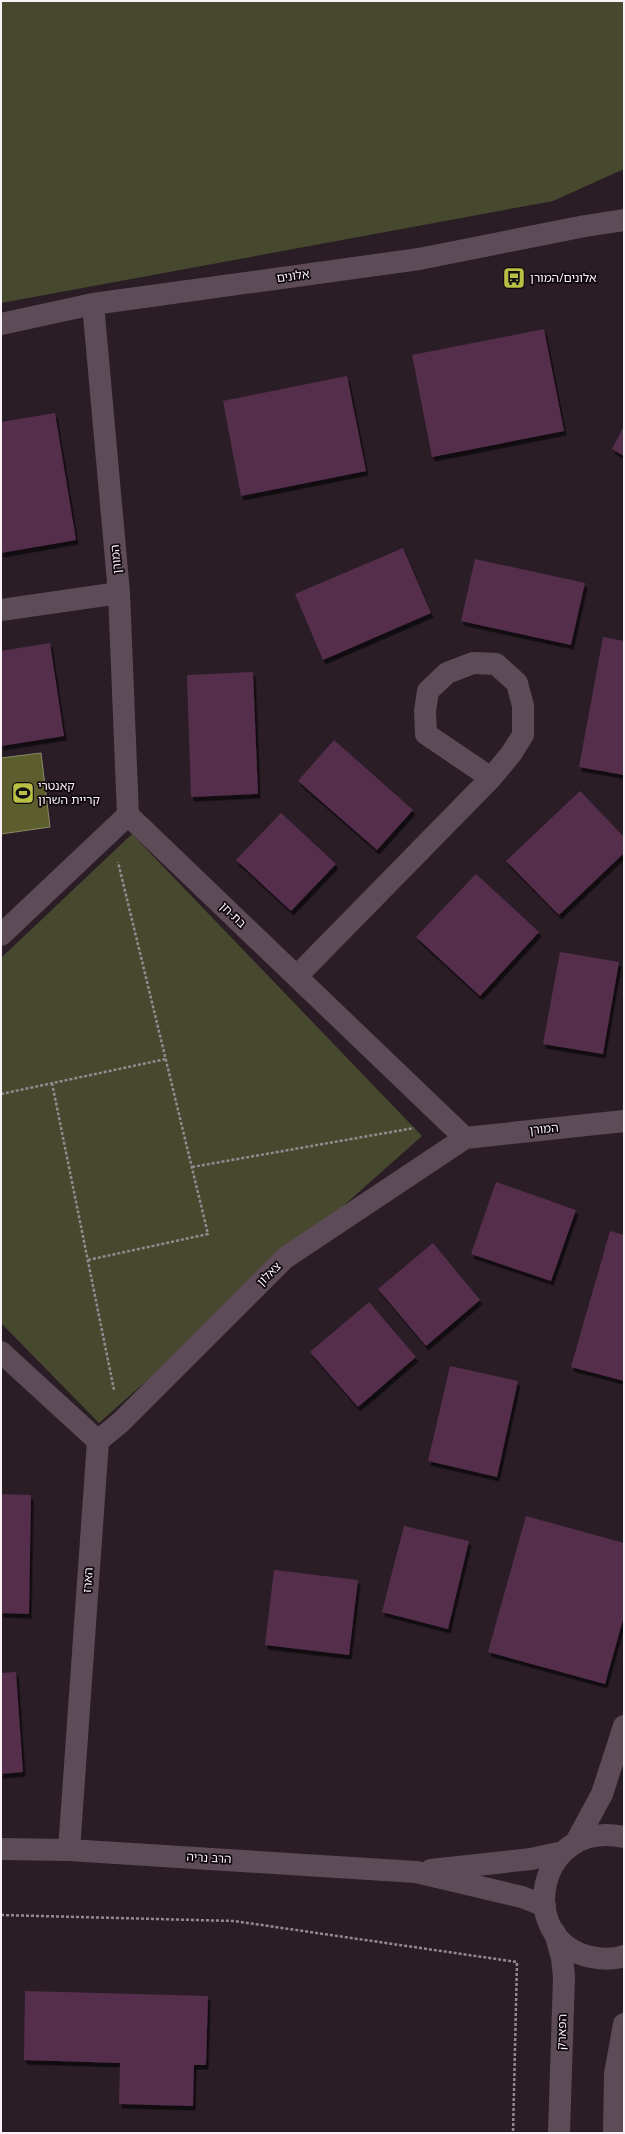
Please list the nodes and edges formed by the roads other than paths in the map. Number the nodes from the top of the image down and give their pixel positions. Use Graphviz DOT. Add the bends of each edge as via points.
graph roads {
  1 [pos="624,208"];
  2 [pos="624,220"];
  3 [pos="585,226"];
  4 [pos="93,304"];
  5 [pos="1,324"];
  6 [pos="118,593"];
  7 [pos="1,610"];
  8 [pos="491,778"];
  9 [pos="128,815"];
  10 [pos="1,935"];
  11 [pos="297,976"];
  12 [pos="624,1121"];
  13 [pos="465,1138"];
  14 [pos="1,1352"];
  15 [pos="98,1440"];
  16 [pos="624,1726"];
  17 [pos="624,1837"];
  18 [pos="569,1847"];
  19 [pos="1,1849"];
  20 [pos="69,1850"];
  21 [pos="416,1872"];
  22 [pos="545,1906"];
  23 [pos="555,1933"];
  24 [pos="624,1956"];
  25 [pos="624,2024"];
  26 [pos="559,2133"];
  27 [pos="614,2133"];
  1 -- 3 [label="street, אלונים"];
  2 -- 3 [label="street, אלונים"];
  3 -- 4 [label="street, אלונים" via="419,259"];
  4 -- 5 [label="street, אלונים"];
  4 -- 6 [label="street, המורן"];
  6 -- 7 [label="street"];
  6 -- 9 [label="street, המורן"];
  8 -- 8 [label="street" via="426,734 425,711 428,691 447,673 473,663 496,664 517,683 523,706 523,735"];
  8 -- 11 [label="street"];
  9 -- 10 [label="street"];
  9 -- 11 [label="street, בת-חן"];
  11 -- 13 [label="street, בת-חן"];
  12 -- 13 [label="street, המורן"];
  13 -- 15 [label="street, צאלון" via="285,1258 121,1422"];
  14 -- 15 [label="street"];
  15 -- 20 [label="street, הארז"];
  16 -- 18 [label="street" via="602,1794"];
  17 -- 18 [label="street, הרב נריה" via="611,1834 593,1835"];
  18 -- 21 [label="street, הרב נריה" via="531,1859"];
  18 -- 22 [label="street" via="553,1864 546,1878"];
  19 -- 20 [label="street, הרב נריה"];
  20 -- 21 [label="street, הרב נריה"];
  21 -- 22 [label="street, הרב נריה" via="522,1897"];
  22 -- 23 [label="street"];
  23 -- 24 [label="street" via="568,1946 584,1955 602,1959"];
  23 -- 26 [label="street, הפארק" via="564,1977"];
  25 -- 27 [label="street" via="615,2074"];
}
